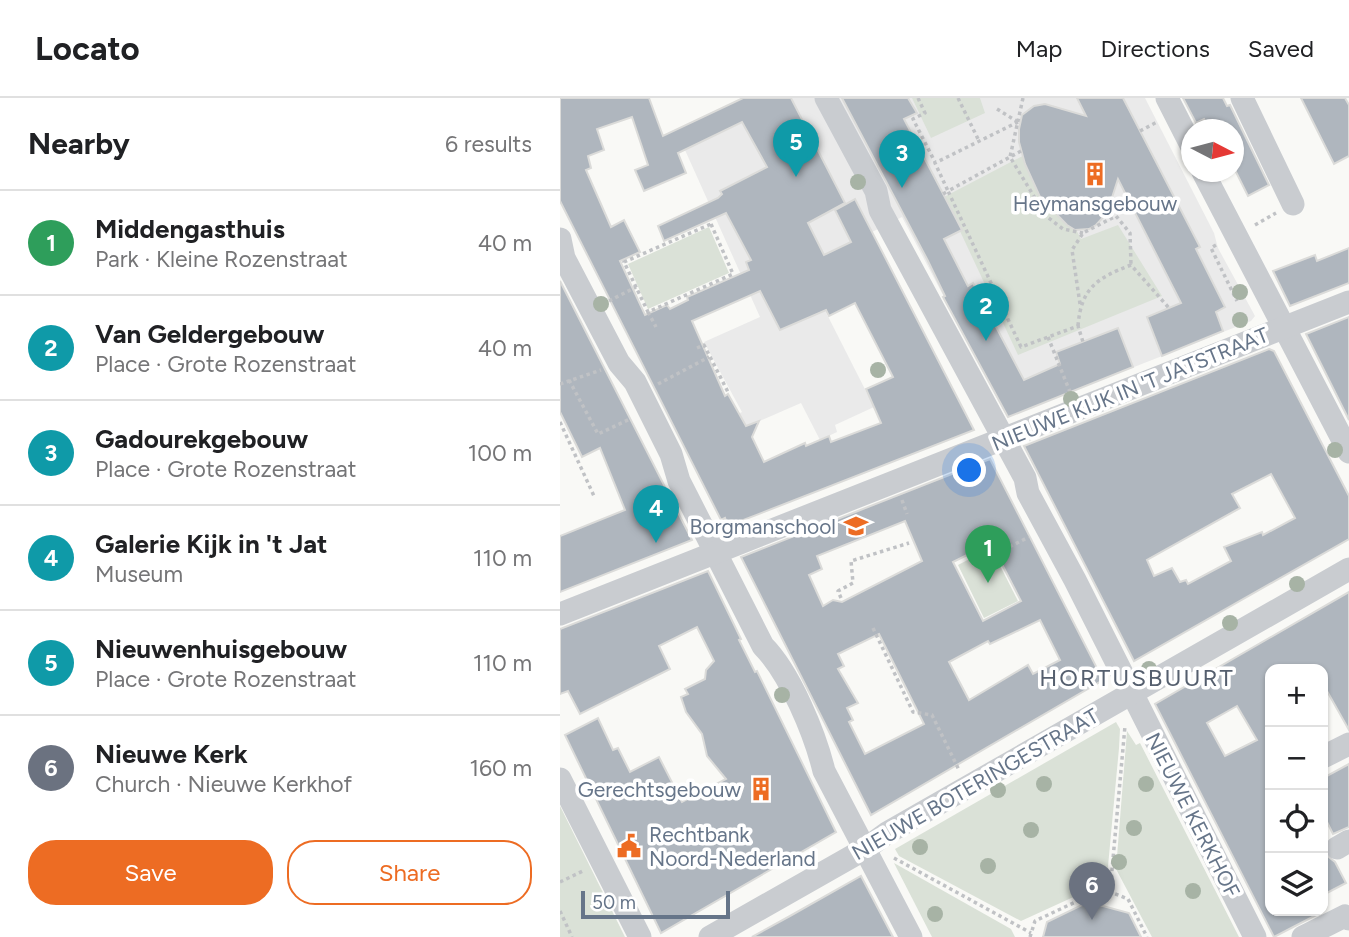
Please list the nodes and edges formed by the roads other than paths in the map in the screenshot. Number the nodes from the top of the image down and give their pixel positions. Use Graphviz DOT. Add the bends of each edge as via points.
graph roads {
  1 [pos="827,98"];
  2 [pos="1167,98"];
  3 [pos="1242,98"];
  4 [pos="1181,125"];
  5 [pos="1206,182"];
  6 [pos="1293,204"];
  7 [pos="560,239"];
  8 [pos="1349,302"];
  9 [pos="1286,328"];
  10 [pos="1003,440"];
  11 [pos="1349,452"];
  12 [pos="715,553"];
  13 [pos="1349,569"];
  14 [pos="560,614"];
  15 [pos="1131,693"];
  16 [pos="1349,744"];
  17 [pos="1328,754"];
  18 [pos="560,779"];
  19 [pos="865,849"];
  20 [pos="1349,919"];
  21 [pos="640,937"];
  22 [pos="710,937"];
  23 [pos="911,937"];
  24 [pos="1255,937"];
  25 [pos="1303,937"];
  1 -- 10 [label="street, NIEUWE KERKHOF" via="876,191 880,210"];
  2 -- 4 [label="street"];
  3 -- 6 [label="street"];
  5 -- 9 [label="street" via="1225,240"];
  7 -- 12 [label="street" via="564,258 619,363 645,401"];
  8 -- 9 [label="street, NIEUWE KIJK IN 'T JATSTRAAT"];
  9 -- 10 [label="street, NIEUWE KIJK IN 'T JATSTRAAT"];
  9 -- 11 [label="street"];
  10 -- 12 [label="street, NIEUWE KIJK IN 'T JATSTRAAT"];
  10 -- 15 [label="street, NIEUWE KERKHOF"];
  12 -- 14 [label="street, NIEUWE KIJK IN 'T JATSTRAAT"];
  12 -- 19 [label="street" via="763,646 777,660 819,748 824,771"];
  13 -- 15 [label="street, NIEUWE BOTERINGESTRAAT"];
  15 -- 19 [label="street, NIEUWE BOTERINGESTRAAT"];
  15 -- 24 [label="street, NIEUWE KERKHOF"];
  16 -- 17 [label="street"];
  18 -- 21 [label="street"];
  19 -- 22 [label="street, NIEUWE BOTERINGESTRAAT"];
  19 -- 23 [label="street"];
  20 -- 25 [label="street" via="1345,916"];
}
